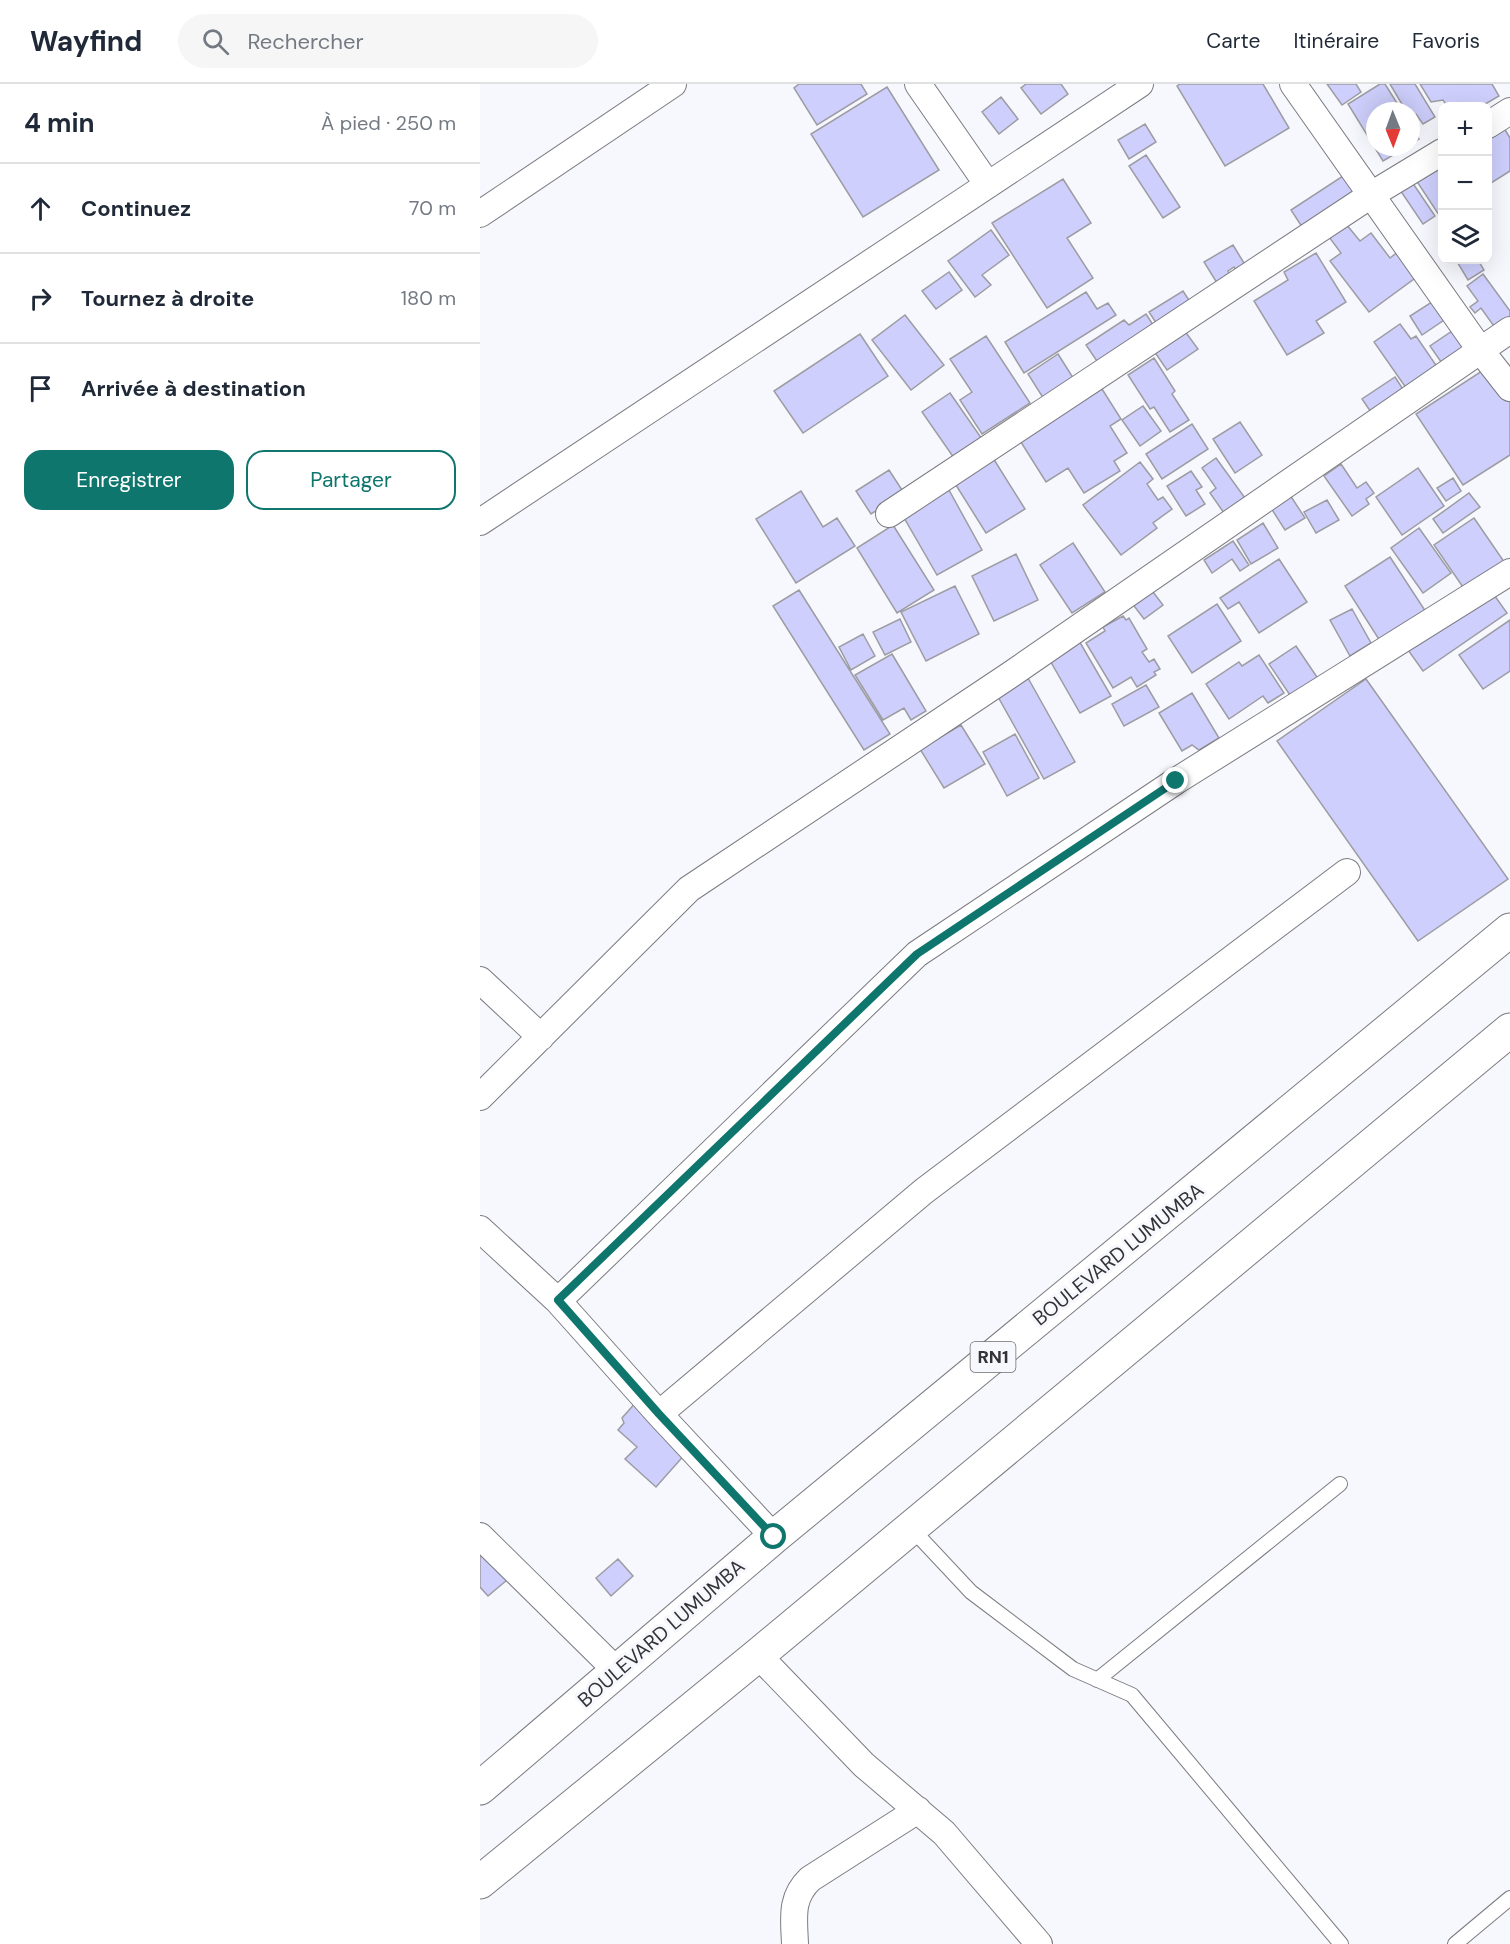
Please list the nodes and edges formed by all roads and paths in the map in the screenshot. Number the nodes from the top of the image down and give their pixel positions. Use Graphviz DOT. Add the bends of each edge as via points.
graph roads {
  1 [pos="673,84"];
  2 [pos="918,84"];
  3 [pos="1140,84"];
  4 [pos="1293,84"];
  5 [pos="1510,111"];
  6 [pos="1492,122"];
  7 [pos="1438,155"];
  8 [pos="988,185"];
  9 [pos="1371,195"];
  10 [pos="480,214"];
  11 [pos="1510,330"];
  12 [pos="1481,351"];
  13 [pos="1510,388"];
  14 [pos="889,514"];
  15 [pos="480,522"];
  16 [pos="1510,572"];
  17 [pos="1347,872"];
  18 [pos="1510,930"];
  19 [pos="480,980"];
  20 [pos="1510,1030"];
  21 [pos="541,1037"];
  22 [pos="480,1097"];
  23 [pos="480,1229"];
  24 [pos="558,1300"];
  25 [pos="659,1414"];
  26 [pos="1340,1484"];
  27 [pos="911,1528"];
  28 [pos="480,1536"];
  29 [pos="774,1537"];
  30 [pos="758,1655"];
  31 [pos="617,1671"];
  32 [pos="1097,1680"];
  33 [pos="480,1788"];
  34 [pos="918,1810"];
  35 [pos="480,1882"];
  36 [pos="1510,1898"];
  37 [pos="795,1944"];
  38 [pos="1039,1944"];
  39 [pos="1341,1944"];
  40 [pos="1455,1944"];
  1 -- 10 [label="street"];
  2 -- 8 [label="street"];
  3 -- 8 [label="street"];
  4 -- 9 [label="street"];
  5 -- 6 [label="street"];
  7 -- 9 [label="street"];
  8 -- 15 [label="street"];
  9 -- 12 [label="street"];
  9 -- 14 [label="street"];
  11 -- 12 [label="street"];
  12 -- 13 [label="street"];
  12 -- 21 [label="street" via="1010,675 689,889"];
  16 -- 24 [label="street" via="1176,781 917,954"];
  17 -- 25 [label="street" via="924,1191"];
  18 -- 29 [label="highway, BOULEVARD LUMUMBA / RN1"];
  19 -- 21 [label="street"];
  20 -- 27 [label="highway"];
  21 -- 22 [label="street"];
  23 -- 24 [label="street"];
  24 -- 25 [label="street"];
  25 -- 29 [label="street"];
  26 -- 32 [label="lane"];
  27 -- 30 [label="highway"];
  27 -- 32 [label="lane" via="971,1592 1073,1669"];
  28 -- 31 [label="street"];
  29 -- 31 [label="highway, BOULEVARD LUMUMBA / RN1"];
  30 -- 34 [label="street" via="864,1765"];
  30 -- 35 [label="highway"];
  31 -- 33 [label="highway, BOULEVARD LUMUMBA / RN1"];
  32 -- 39 [label="lane" via="1132,1695"];
  34 -- 37 [label="street" via="800,1889 794,1909"];
  34 -- 38 [label="street" via="944,1833"];
  36 -- 40 [label="lane"];
}
